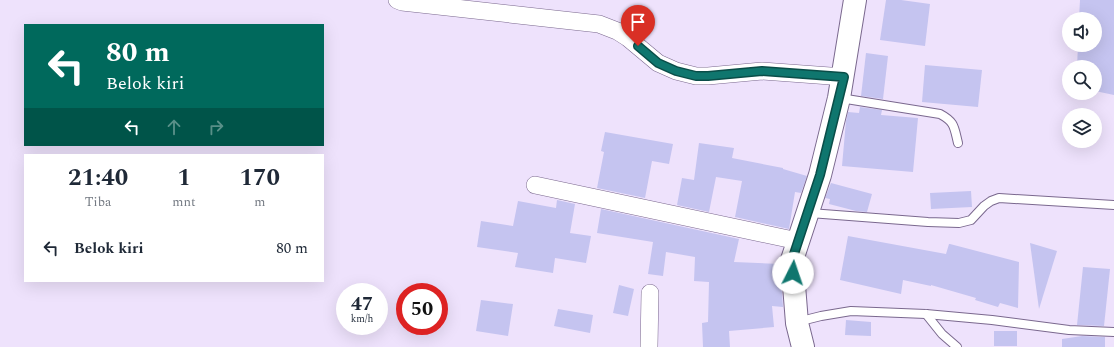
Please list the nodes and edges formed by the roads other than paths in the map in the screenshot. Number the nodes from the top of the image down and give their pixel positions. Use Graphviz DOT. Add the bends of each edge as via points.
graph roads {
  1 [pos="397,0"];
  2 [pos="855,0"];
  3 [pos="842,88"];
  4 [pos="958,143"];
  5 [pos="535,186"];
  6 [pos="1114,205"];
  7 [pos="807,213"];
  8 [pos="798,241"];
  9 [pos="650,293"];
  10 [pos="926,314"];
  11 [pos="797,322"];
  12 [pos="1114,332"];
  13 [pos="649,347"];
  14 [pos="803,347"];
  15 [pos="957,347"];
  1 -- 3 [label="street" via="599,24 628,38 658,63 696,76 762,71"];
  2 -- 3 [label="main road"];
  3 -- 4 [label="lane" via="949,118"];
  3 -- 7 [label="main road" via="820,175"];
  5 -- 8 [label="street"];
  6 -- 7 [label="lane" via="999,198 984,206 971,220 959,223"];
  7 -- 8 [label="main road"];
  8 -- 11 [label="main road" via="792,260"];
  9 -- 13 [label="street"];
  10 -- 11 [label="lane" via="851,311"];
  10 -- 12 [label="lane" via="1069,330"];
  10 -- 15 [label="lane" via="942,334"];
  11 -- 14 [label="main road"];
}
